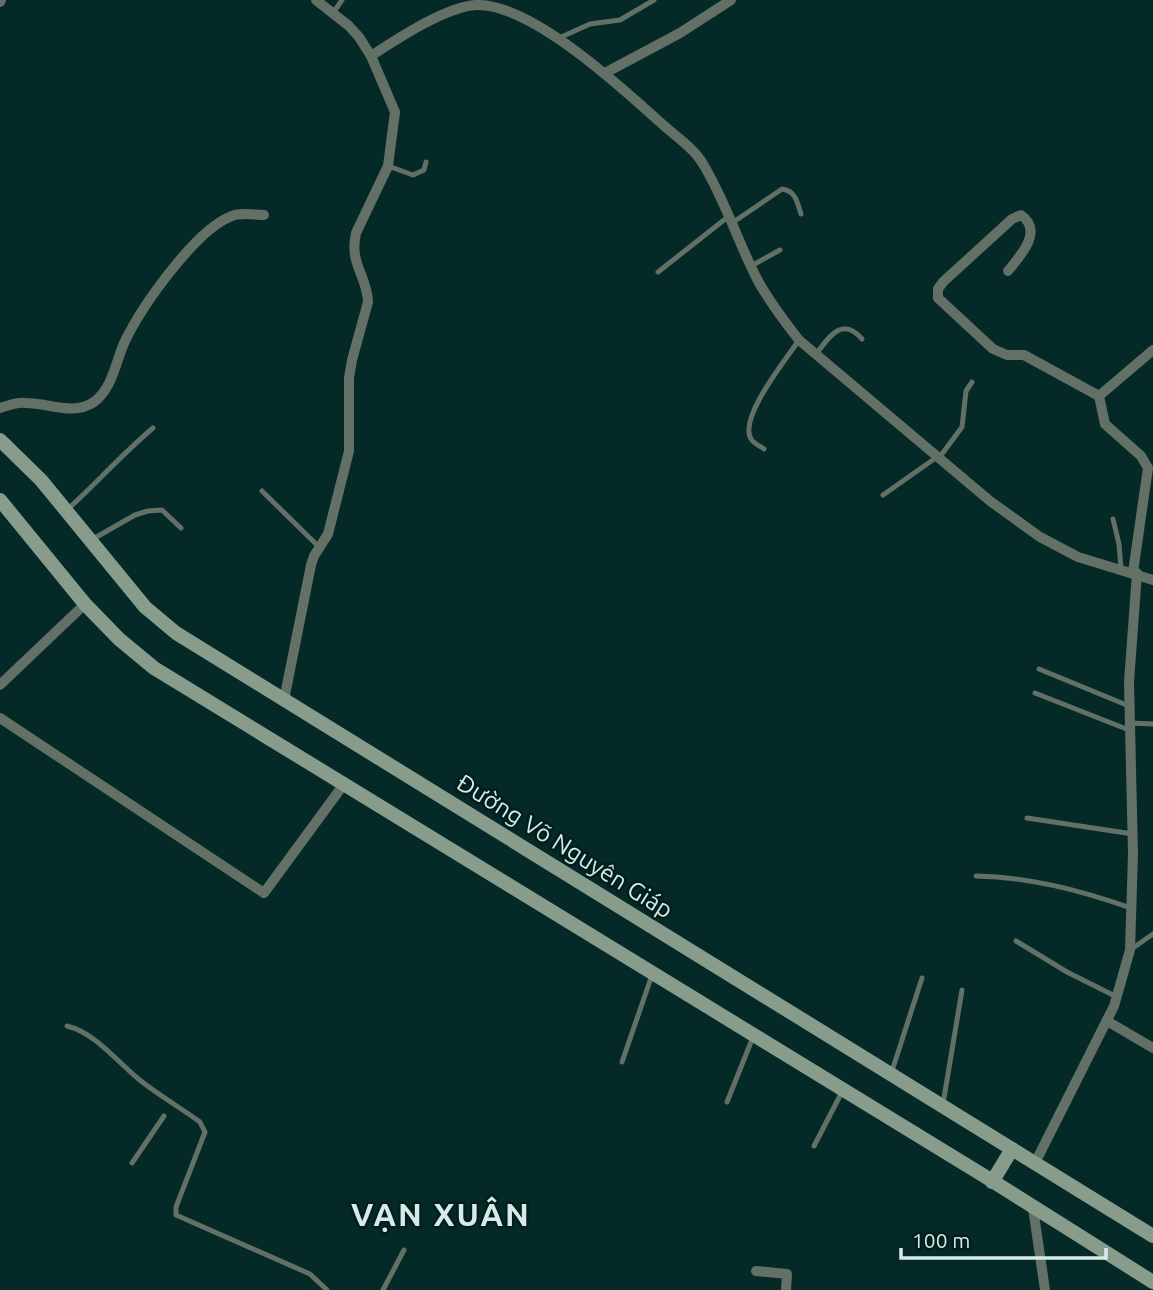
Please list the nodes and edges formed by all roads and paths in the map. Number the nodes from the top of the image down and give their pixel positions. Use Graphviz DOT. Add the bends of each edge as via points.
graph roads {
  1 [pos="316,0"];
  2 [pos="342,0"];
  3 [pos="654,0"];
  4 [pos="731,0"];
  5 [pos="333,13"];
  6 [pos="556,39"];
  7 [pos="371,55"];
  8 [pos="605,73"];
  9 [pos="426,162"];
  10 [pos="388,166"];
  11 [pos="801,214"];
  12 [pos="264,215"];
  13 [pos="731,219"];
  14 [pos="780,250"];
  15 [pos="751,266"];
  16 [pos="1008,271"];
  17 [pos="658,272"];
  18 [pos="862,339"];
  19 [pos="799,341"];
  20 [pos="1153,350"];
  21 [pos="816,355"];
  22 [pos="972,382"];
  23 [pos="1099,396"];
  24 [pos="0,408"];
  25 [pos="153,428"];
  26 [pos="0,440"];
  27 [pos="764,449"];
  28 [pos="938,458"];
  29 [pos="262,491"];
  30 [pos="883,495"];
  31 [pos="0,500"];
  32 [pos="66,511"];
  33 [pos="1113,519"];
  34 [pos="181,528"];
  35 [pos="90,540"];
  36 [pos="320,547"];
  37 [pos="1130,572"];
  38 [pos="1153,580"];
  39 [pos="85,604"];
  40 [pos="1039,669"];
  41 [pos="0,685"];
  42 [pos="1035,693"];
  43 [pos="284,699"];
  44 [pos="1129,706"];
  45 [pos="0,718"];
  46 [pos="1153,724"];
  47 [pos="1129,727"];
  48 [pos="344,785"];
  49 [pos="1027,818"];
  50 [pos="1133,834"];
  51 [pos="976,876"];
  52 [pos="1131,908"];
  53 [pos="1153,934"];
  54 [pos="1016,940"];
  55 [pos="1130,950"];
  56 [pos="653,974"];
  57 [pos="922,978"];
  58 [pos="961,990"];
  59 [pos="1117,997"];
  60 [pos="1107,1021"];
  61 [pos="67,1026"];
  62 [pos="753,1035"];
  63 [pos="1153,1048"];
  64 [pos="622,1062"];
  65 [pos="891,1074"];
  66 [pos="843,1090"];
  67 [pos="727,1102"];
  68 [pos="942,1106"];
  69 [pos="164,1116"];
  70 [pos="814,1146"];
  71 [pos="1012,1149"];
  72 [pos="132,1163"];
  73 [pos="1035,1163"];
  74 [pos="992,1182"];
  75 [pos="1032,1208"];
  76 [pos="1153,1236"];
  77 [pos="404,1250"];
  78 [pos="756,1271"];
  79 [pos="1153,1282"];
  80 [pos="327,1290"];
  81 [pos="383,1290"];
  82 [pos="786,1290"];
  83 [pos="1045,1290"];
  1 -- 5 [label="street"];
  2 -- 5 [label="lane"];
  3 -- 6 [label="lane" via="620,20 590,24"];
  4 -- 8 [label="street"];
  5 -- 7 [label="street"];
  6 -- 7 [label="street" via="511,14 476,5 430,21"];
  6 -- 8 [label="street"];
  7 -- 10 [label="street" via="395,112"];
  8 -- 13 [label="street" via="698,157"];
  9 -- 10 [label="lane" via="424,170 413,175"];
  10 -- 36 [label="street" via="354,244 368,302 349,379 349,451 337,508"];
  11 -- 13 [label="lane" via="795,195 782,189"];
  12 -- 24 [label="street" via="234,215 201,238 138,318 96,401 68,409 27,402"];
  13 -- 15 [label="street"];
  13 -- 17 [label="lane"];
  14 -- 15 [label="lane"];
  15 -- 19 [label="street"];
  16 -- 23 [label="street" via="1030,242 1027,220 1021,215 943,282 938,298 993,349 1024,355"];
  18 -- 21 [label="lane" via="853,329 837,331"];
  19 -- 21 [label="street"];
  19 -- 27 [label="lane" via="763,391 751,419 751,440"];
  20 -- 23 [label="street"];
  21 -- 28 [label="street"];
  22 -- 28 [label="lane" via="966,391 962,427"];
  23 -- 37 [label="street" via="1105,424 1148,468"];
  25 -- 32 [label="lane"];
  26 -- 32 [label="main road, Đường Võ Nguyên Giáp"];
  28 -- 30 [label="lane"];
  28 -- 37 [label="street" via="1060,550"];
  29 -- 36 [label="lane"];
  31 -- 39 [label="main road"];
  32 -- 35 [label="main road, Đường Võ Nguyên Giáp"];
  33 -- 37 [label="lane"];
  34 -- 35 [label="lane" via="162,510 148,511"];
  35 -- 43 [label="main road, Đường Võ Nguyên Giáp" via="145,607 176,633"];
  36 -- 43 [label="street" via="310,565"];
  37 -- 38 [label="street"];
  37 -- 44 [label="street"];
  39 -- 41 [label="street"];
  39 -- 48 [label="main road" via="154,668"];
  40 -- 44 [label="lane"];
  42 -- 47 [label="lane"];
  43 -- 65 [label="main road, Đường Võ Nguyên Giáp"];
  44 -- 47 [label="street"];
  45 -- 48 [label="street" via="264,893"];
  46 -- 47 [label="lane"];
  47 -- 50 [label="street"];
  48 -- 56 [label="main road"];
  49 -- 50 [label="lane"];
  50 -- 52 [label="street"];
  51 -- 52 [label="lane" via="1041,882"];
  52 -- 55 [label="street"];
  53 -- 55 [label="lane"];
  54 -- 59 [label="lane"];
  55 -- 59 [label="street"];
  56 -- 62 [label="main road"];
  56 -- 64 [label="lane"];
  57 -- 65 [label="lane"];
  58 -- 68 [label="lane"];
  59 -- 60 [label="street"];
  60 -- 63 [label="street"];
  60 -- 73 [label="street"];
  61 -- 80 [label="lane" via="88,1035 172,1105 200,1122 205,1132 176,1214 310,1274"];
  62 -- 66 [label="main road"];
  62 -- 67 [label="lane"];
  65 -- 68 [label="main road, Đường Võ Nguyên Giáp"];
  66 -- 70 [label="lane"];
  66 -- 74 [label="main road"];
  68 -- 71 [label="main road, Đường Võ Nguyên Giáp"];
  69 -- 72 [label="lane"];
  71 -- 73 [label="main road, Đường Võ Nguyên Giáp"];
  71 -- 74 [label="main road"];
  73 -- 76 [label="main road, Đường Võ Nguyên Giáp"];
  74 -- 75 [label="main road"];
  75 -- 79 [label="main road"];
  75 -- 83 [label="street"];
  77 -- 81 [label="lane"];
  78 -- 82 [label="street" via="787,1274"];
}
